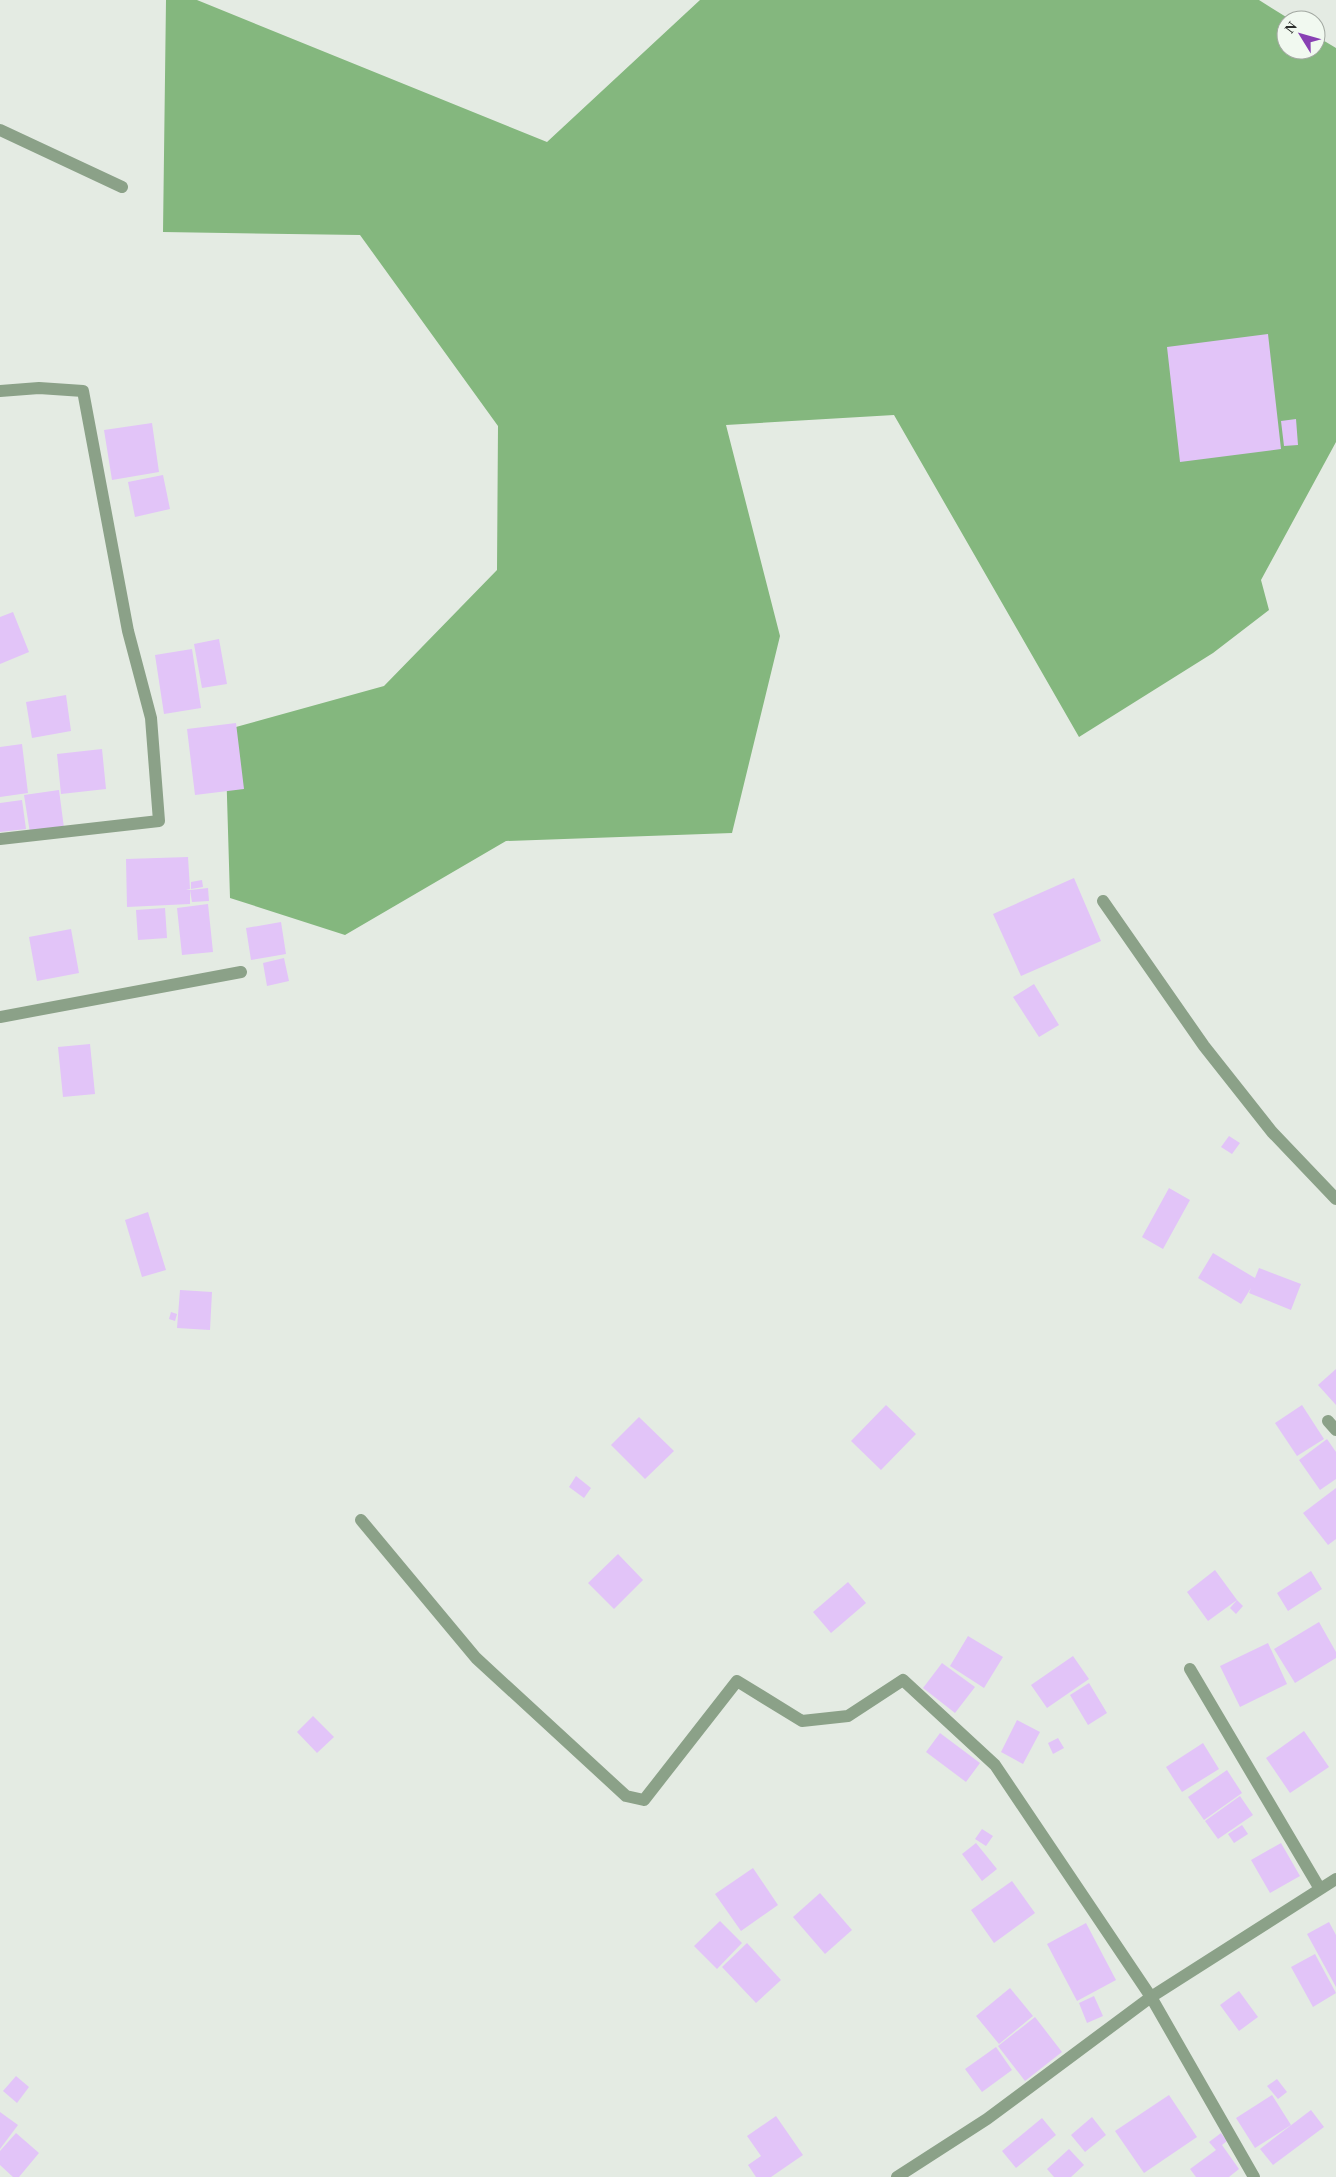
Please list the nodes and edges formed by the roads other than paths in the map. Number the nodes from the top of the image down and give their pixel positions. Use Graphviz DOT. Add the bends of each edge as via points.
graph roads {
  1 [pos="0,130"];
  2 [pos="122,187"];
  3 [pos="0,391"];
  4 [pos="0,839"];
  5 [pos="1103,901"];
  6 [pos="241,972"];
  7 [pos="0,1016"];
  8 [pos="1336,1199"];
  9 [pos="361,1520"];
  10 [pos="1190,1669"];
  11 [pos="1336,1879"];
  12 [pos="1320,1889"];
  13 [pos="1151,1997"];
  14 [pos="897,2177"];
  15 [pos="1254,2177"];
  1 -- 2 [label="street"];
  3 -- 4 [label="street" via="39,388 83,392 128,631 151,718 159,821"];
  5 -- 8 [label="street" via="1210,1053 1272,1132"];
  6 -- 7 [label="street"];
  9 -- 13 [label="street" via="476,1658 626,1796 644,1800 737,1681 802,1721 848,1716 903,1680 995,1764"];
  10 -- 12 [label="street"];
  11 -- 12 [label="street"];
  12 -- 13 [label="street"];
  13 -- 14 [label="street" via="987,2119"];
  13 -- 15 [label="street"];
}
